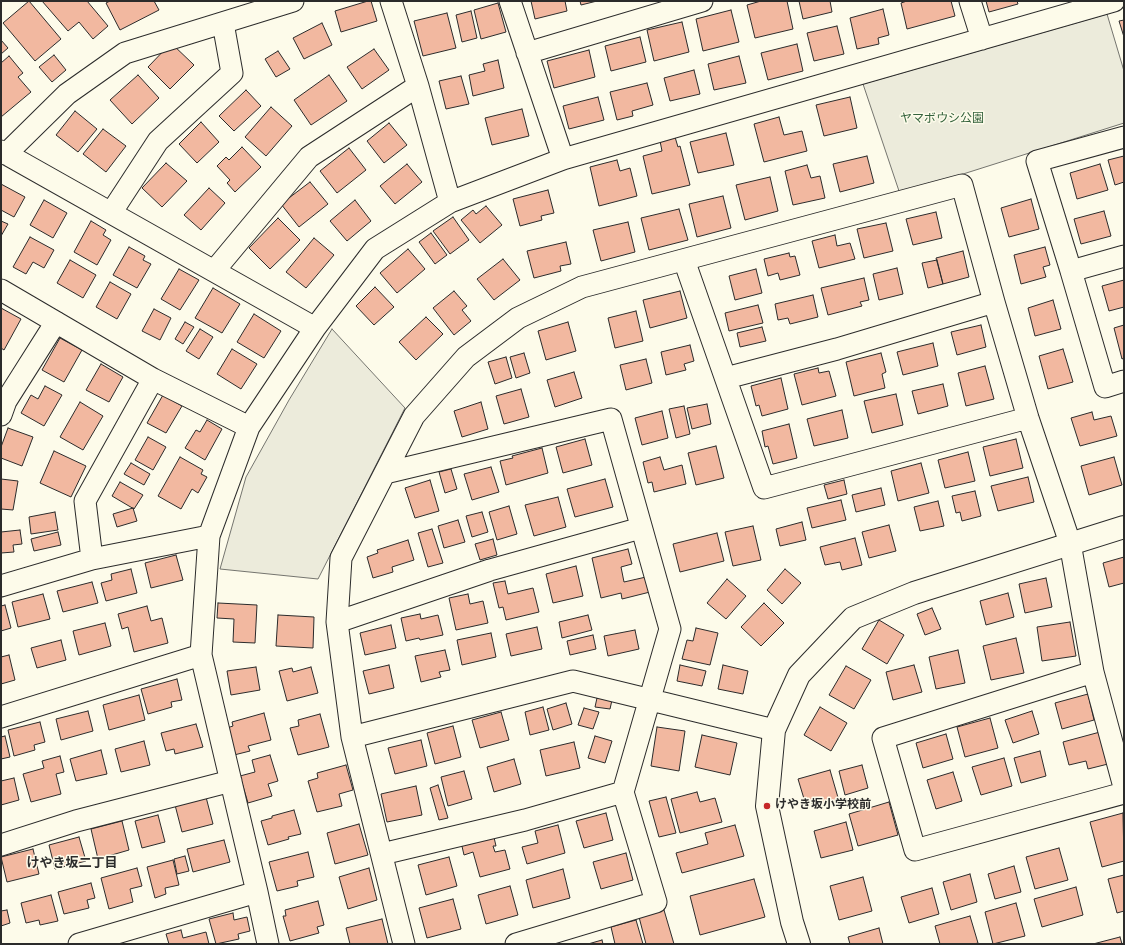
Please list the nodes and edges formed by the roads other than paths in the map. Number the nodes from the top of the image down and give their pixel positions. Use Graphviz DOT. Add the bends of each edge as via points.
graph roads {
  1 [pos="293,1"];
  2 [pos="391,1"];
  3 [pos="510,1"];
  4 [pos="702,1"];
  5 [pos="970,1"];
  6 [pos="1114,1"];
  7 [pos="1090,4"];
  8 [pos="223,23"];
  9 [pos="982,39"];
  10 [pos="528,53"];
  11 [pos="418,86"];
  12 [pos="1124,136"];
  13 [pos="4,152"];
  14 [pos="563,159"];
  15 [pos="450,202"];
  16 [pos="111,213"];
  17 [pos="1124,256"];
  18 [pos="684,260"];
  19 [pos="214,271"];
  20 [pos="1071,271"];
  21 [pos="1,290"];
  22 [pos="994,302"];
  23 [pos="56,322"];
  24 [pos="315,328"];
  25 [pos="726,378"];
  26 [pos="153,379"];
  27 [pos="1124,381"];
  28 [pos="1,415"];
  29 [pos="1028,418"];
  30 [pos="249,427"];
  31 [pos="385,473"];
  32 [pos="1124,527"];
  33 [pos="641,528"];
  34 [pos="209,536"];
  35 [pos="1070,543"];
  36 [pos="92,559"];
  37 [pos="1,586"];
  38 [pos="338,622"];
  39 [pos="202,655"];
  40 [pos="1093,672"];
  41 [pos="649,700"];
  42 [pos="1,717"];
  43 [pos="774,730"];
  44 [pos="352,737"];
  45 [pos="231,781"];
  46 [pos="1124,787"];
  47 [pos="623,792"];
  48 [pos="1124,793"];
  49 [pos="1,845"];
  50 [pos="382,854"];
  51 [pos="257,892"];
  52 [pos="79,944"];
  53 [pos="268,944"];
  54 [pos="404,944"];
  55 [pos="516,944"];
  56 [pos="799,944"];
  1 -- 8 [label="street"];
  2 -- 11 [label="street"];
  3 -- 10 [label="street"];
  4 -- 10 [label="street"];
  5 -- 9 [label="street"];
  6 -- 7 [label="street"];
  7 -- 9 [label="street"];
  8 -- 13 [label="street" via="125,53 67,94"];
  8 -- 16 [label="street" via="232,73 158,141"];
  9 -- 14 [label="street"];
  10 -- 14 [label="street"];
  11 -- 15 [label="street"];
  11 -- 19 [label="street" via="309,157"];
  12 -- 20 [label="street" via="1037,162"];
  13 -- 16 [label="street"];
  14 -- 15 [label="street"];
  15 -- 24 [label="street" via="375,249"];
  16 -- 19 [label="street"];
  17 -- 20 [label="street"];
  18 -- 22 [label="street" via="962,185"];
  18 -- 25 [label="street"];
  18 -- 31 [label="street" via="582,287 518,318 466,358 414,416"];
  19 -- 24 [label="street"];
  20 -- 27 [label="street" via="1105,387"];
  21 -- 23 [label="street"];
  22 -- 25 [label="street" via="838,349"];
  22 -- 29 [label="street"];
  23 -- 26 [label="street"];
  23 -- 28 [label="street" via="6,401"];
  24 -- 30 [label="street"];
  25 -- 29 [label="street" via="764,488"];
  26 -- 30 [label="street"];
  26 -- 36 [label="street" via="86,501"];
  29 -- 35 [label="street"];
  30 -- 34 [label="street"];
  31 -- 33 [label="street" via="611,419"];
  31 -- 38 [label="street" via="341,558"];
  32 -- 35 [label="street"];
  33 -- 38 [label="street" via="490,570"];
  33 -- 41 [label="street" via="670,629"];
  34 -- 36 [label="street"];
  34 -- 39 [label="street"];
  35 -- 40 [label="street"];
  35 -- 43 [label="street" via="914,593 853,618 799,674"];
  36 -- 37 [label="street"];
  38 -- 44 [label="street"];
  39 -- 42 [label="street"];
  39 -- 45 [label="street"];
  40 -- 46 [label="street"];
  40 -- 48 [label="street" via="883,738 915,850"];
  41 -- 43 [label="street"];
  41 -- 44 [label="street" via="573,681"];
  41 -- 47 [label="street"];
  43 -- 56 [label="street" via="766,806"];
  44 -- 50 [label="street"];
  45 -- 49 [label="street" via="76,821"];
  45 -- 51 [label="street"];
  47 -- 50 [label="street" via="525,820"];
  47 -- 55 [label="street" via="656,902"];
  50 -- 54 [label="street"];
  51 -- 52 [label="street"];
  51 -- 53 [label="street"];
}
